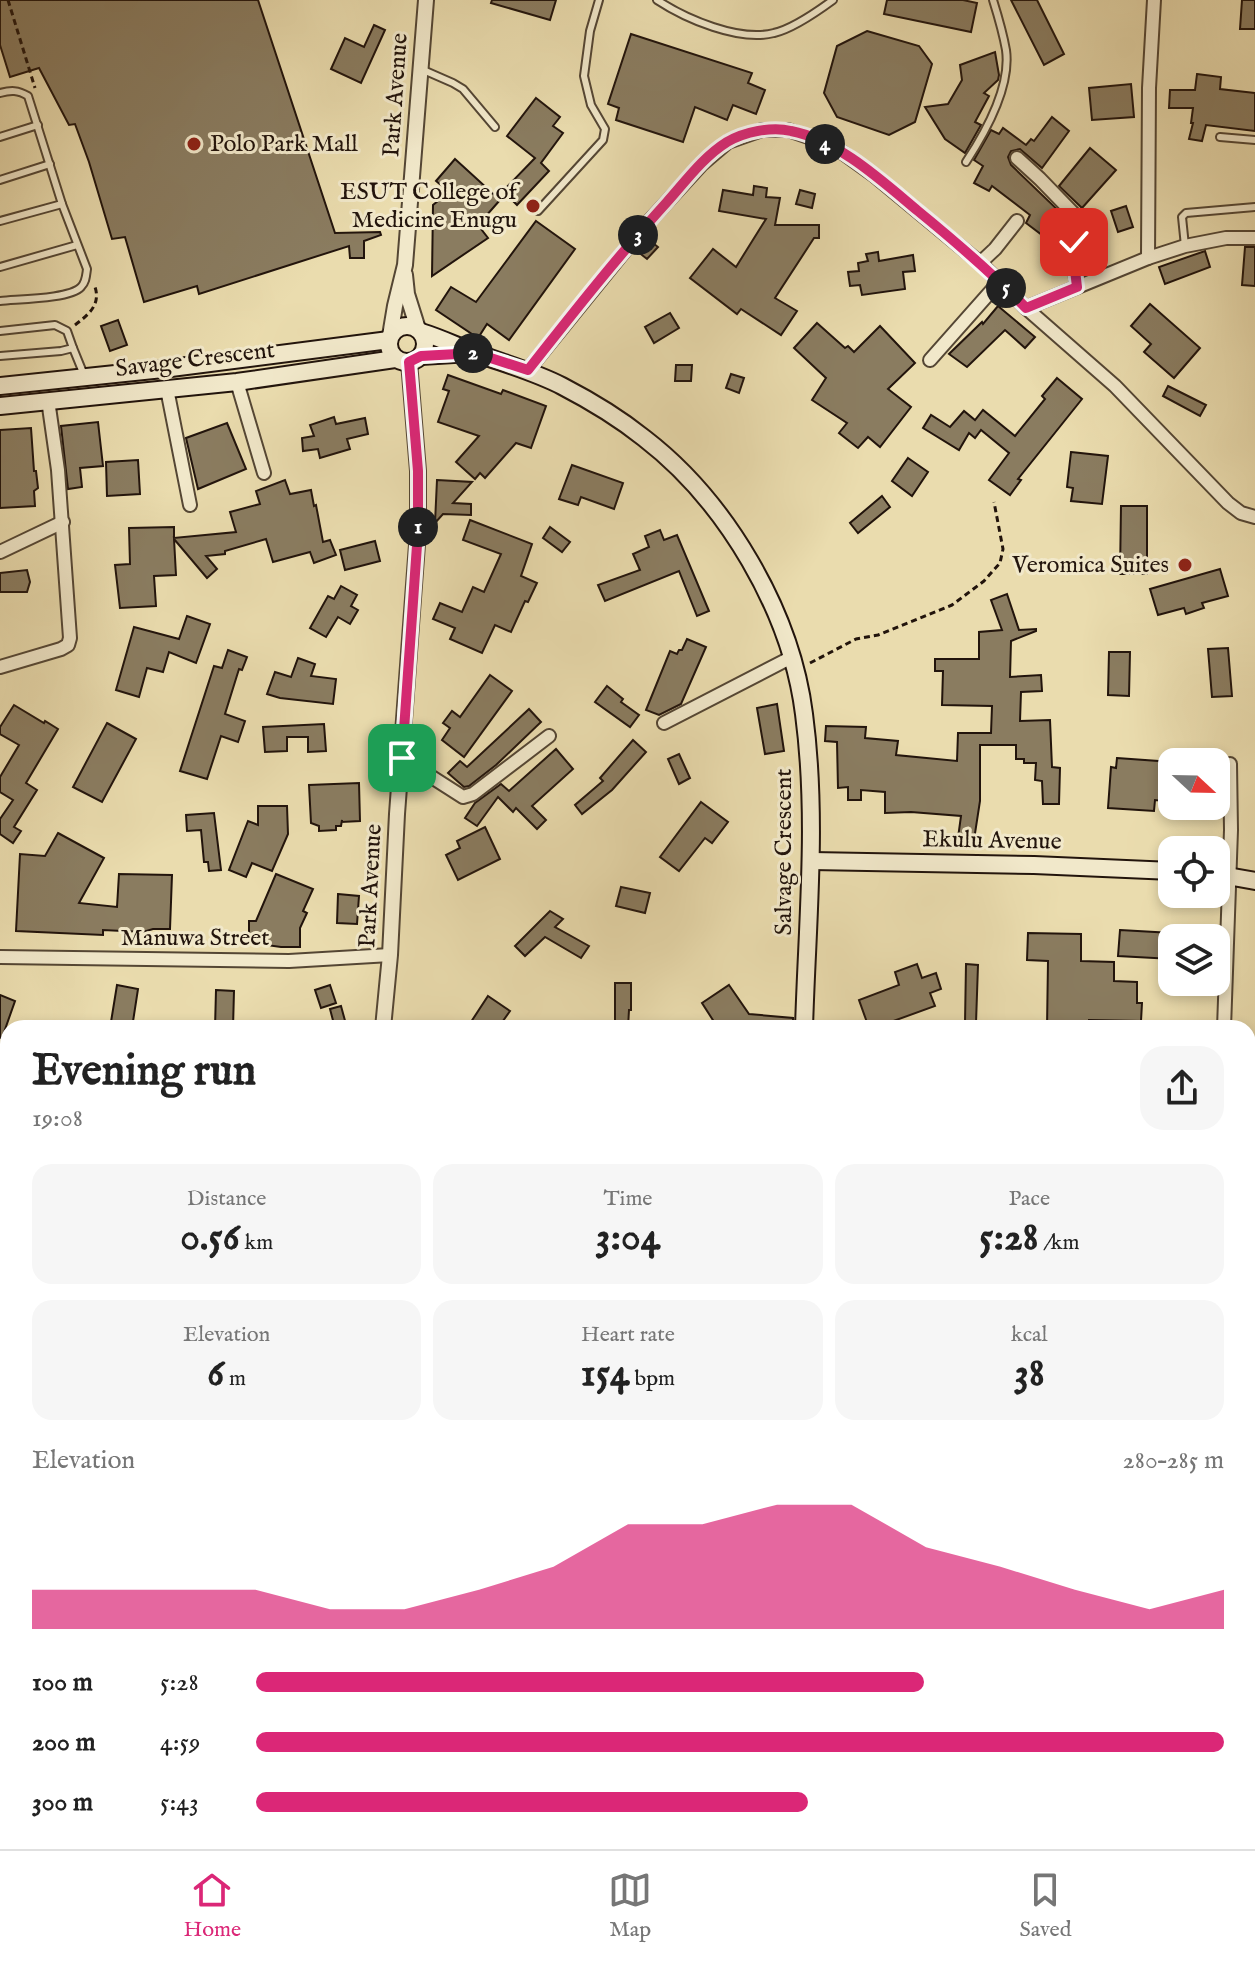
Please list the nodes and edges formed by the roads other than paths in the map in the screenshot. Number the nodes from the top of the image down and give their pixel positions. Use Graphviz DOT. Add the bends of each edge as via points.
graph roads {
  1 [pos="426,0"];
  2 [pos="599,0"];
  3 [pos="657,0"];
  4 [pos="833,0"];
  5 [pos="993,0"];
  6 [pos="1154,0"];
  7 [pos="421,69"];
  8 [pos="0,93"];
  9 [pos="38,125"];
  10 [pos="495,127"];
  11 [pos="0,137"];
  12 [pos="1220,137"];
  13 [pos="1255,140"];
  14 [pos="1017,158"];
  15 [pos="966,162"];
  16 [pos="50,164"];
  17 [pos="0,180"];
  18 [pos="62,204"];
  19 [pos="1255,207"];
  20 [pos="538,211"];
  21 [pos="0,221"];
  22 [pos="1017,221"];
  23 [pos="1255,238"];
  24 [pos="77,245"];
  25 [pos="1185,246"];
  26 [pos="1148,258"];
  27 [pos="980,263"];
  28 [pos="405,265"];
  29 [pos="0,267"];
  30 [pos="1000,281"];
  31 [pos="1077,287"];
  32 [pos="0,301"];
  33 [pos="1026,308"];
  34 [pos="0,331"];
  35 [pos="420,331"];
  36 [pos="390,338"];
  37 [pos="73,348"];
  38 [pos="311,349"];
  39 [pos="475,353"];
  40 [pos="0,356"];
  41 [pos="408,359"];
  42 [pos="930,360"];
  43 [pos="312,370"];
  44 [pos="528,370"];
  45 [pos="86,378"];
  46 [pos="237,382"];
  47 [pos="0,386"];
  48 [pos="167,389"];
  49 [pos="48,400"];
  50 [pos="0,406"];
  51 [pos="264,473"];
  52 [pos="190,505"];
  53 [pos="1255,517"];
  54 [pos="63,522"];
  55 [pos="0,552"];
  56 [pos="793,664"];
  57 [pos="0,667"];
  58 [pos="664,723"];
  59 [pos="549,736"];
  60 [pos="402,758"];
  61 [pos="1230,764"];
  62 [pos="1230,836"];
  63 [pos="812,861"];
  64 [pos="1158,870"];
  65 [pos="1230,876"];
  66 [pos="1255,881"];
  67 [pos="1222,908"];
  68 [pos="390,955"];
  69 [pos="0,957"];
  70 [pos="384,1020"];
  71 [pos="804,1020"];
  72 [pos="1224,1020"];
  1 -- 7 [label="street, Park Avenue"];
  2 -- 20 [label="lane" via="584,76 591,105 605,129 603,140"];
  3 -- 4 [label="lane" via="699,22 749,36 775,33"];
  5 -- 15 [label="lane" via="1006,52 1005,70 992,116"];
  6 -- 26 [label="street"];
  7 -- 10 [label="lane" via="463,89"];
  7 -- 28 [label="street, Park Avenue"];
  8 -- 9 [label="lane" via="28,96"];
  9 -- 11 [label="lane"];
  9 -- 16 [label="lane"];
  12 -- 13 [label="lane"];
  14 -- 31 [label="street" via="1073,213"];
  16 -- 17 [label="lane"];
  16 -- 18 [label="lane"];
  18 -- 21 [label="lane"];
  18 -- 24 [label="lane"];
  19 -- 25 [label="lane" via="1186,213"];
  22 -- 27 [label="street"];
  23 -- 25 [label="street"];
  24 -- 29 [label="lane"];
  24 -- 32 [label="lane" via="87,269 82,287 70,294"];
  25 -- 26 [label="street"];
  26 -- 31 [label="street"];
  27 -- 30 [label="street"];
  27 -- 44 [label="street" via="843,153 802,133 762,130 728,142 701,165"];
  28 -- 35 [label="street" via="407,294"];
  28 -- 36 [label="street, Park Avenue"];
  30 -- 33 [label="street"];
  30 -- 42 [label="street"];
  31 -- 33 [label="street"];
  33 -- 53 [label="street" via="1115,386 1228,503"];
  34 -- 37 [label="lane" via="55,325 67,331"];
  35 -- 36 [label="main road" via="402,326"];
  35 -- 39 [label="main road, Salvage Crescent"];
  35 -- 41 [label="main road" via="425,345"];
  36 -- 38 [label="main road, Savage Crescent"];
  36 -- 41 [label="main road" via="389,350"];
  37 -- 40 [label="lane"];
  37 -- 45 [label="lane"];
  38 -- 43 [label="main road"];
  38 -- 45 [label="main road, Savage Crescent"];
  39 -- 41 [label="main road, Savage Crescent"];
  39 -- 44 [label="main road, Salvage Crescent"];
  41 -- 43 [label="main road, Savage Crescent"];
  41 -- 60 [label="street, Park Avenue" via="418,531"];
  43 -- 46 [label="main road, Savage Crescent"];
  44 -- 56 [label="main road, Salvage Crescent" via="619,419 692,483 757,574"];
  45 -- 47 [label="main road, Savage Crescent"];
  46 -- 48 [label="main road, Savage Crescent"];
  46 -- 51 [label="street"];
  48 -- 49 [label="main road, Savage Crescent"];
  48 -- 52 [label="street"];
  49 -- 50 [label="main road, Savage Crescent"];
  49 -- 54 [label="street"];
  54 -- 55 [label="street"];
  54 -- 57 [label="street" via="68,645"];
  56 -- 58 [label="street"];
  56 -- 63 [label="main road, Salvage Crescent" via="808,752"];
  59 -- 60 [label="street" via="463,797"];
  60 -- 68 [label="street, Park Avenue"];
  61 -- 62 [label="street"];
  63 -- 64 [label="main road, Ekulu Avenue"];
  63 -- 71 [label="main road, Salvage Crescent"];
  65 -- 66 [label="main road"];
  67 -- 72 [label="street"];
  68 -- 69 [label="street, Manuwa Street" via="289,961"];
  68 -- 70 [label="street, Park Avenue"];
}
